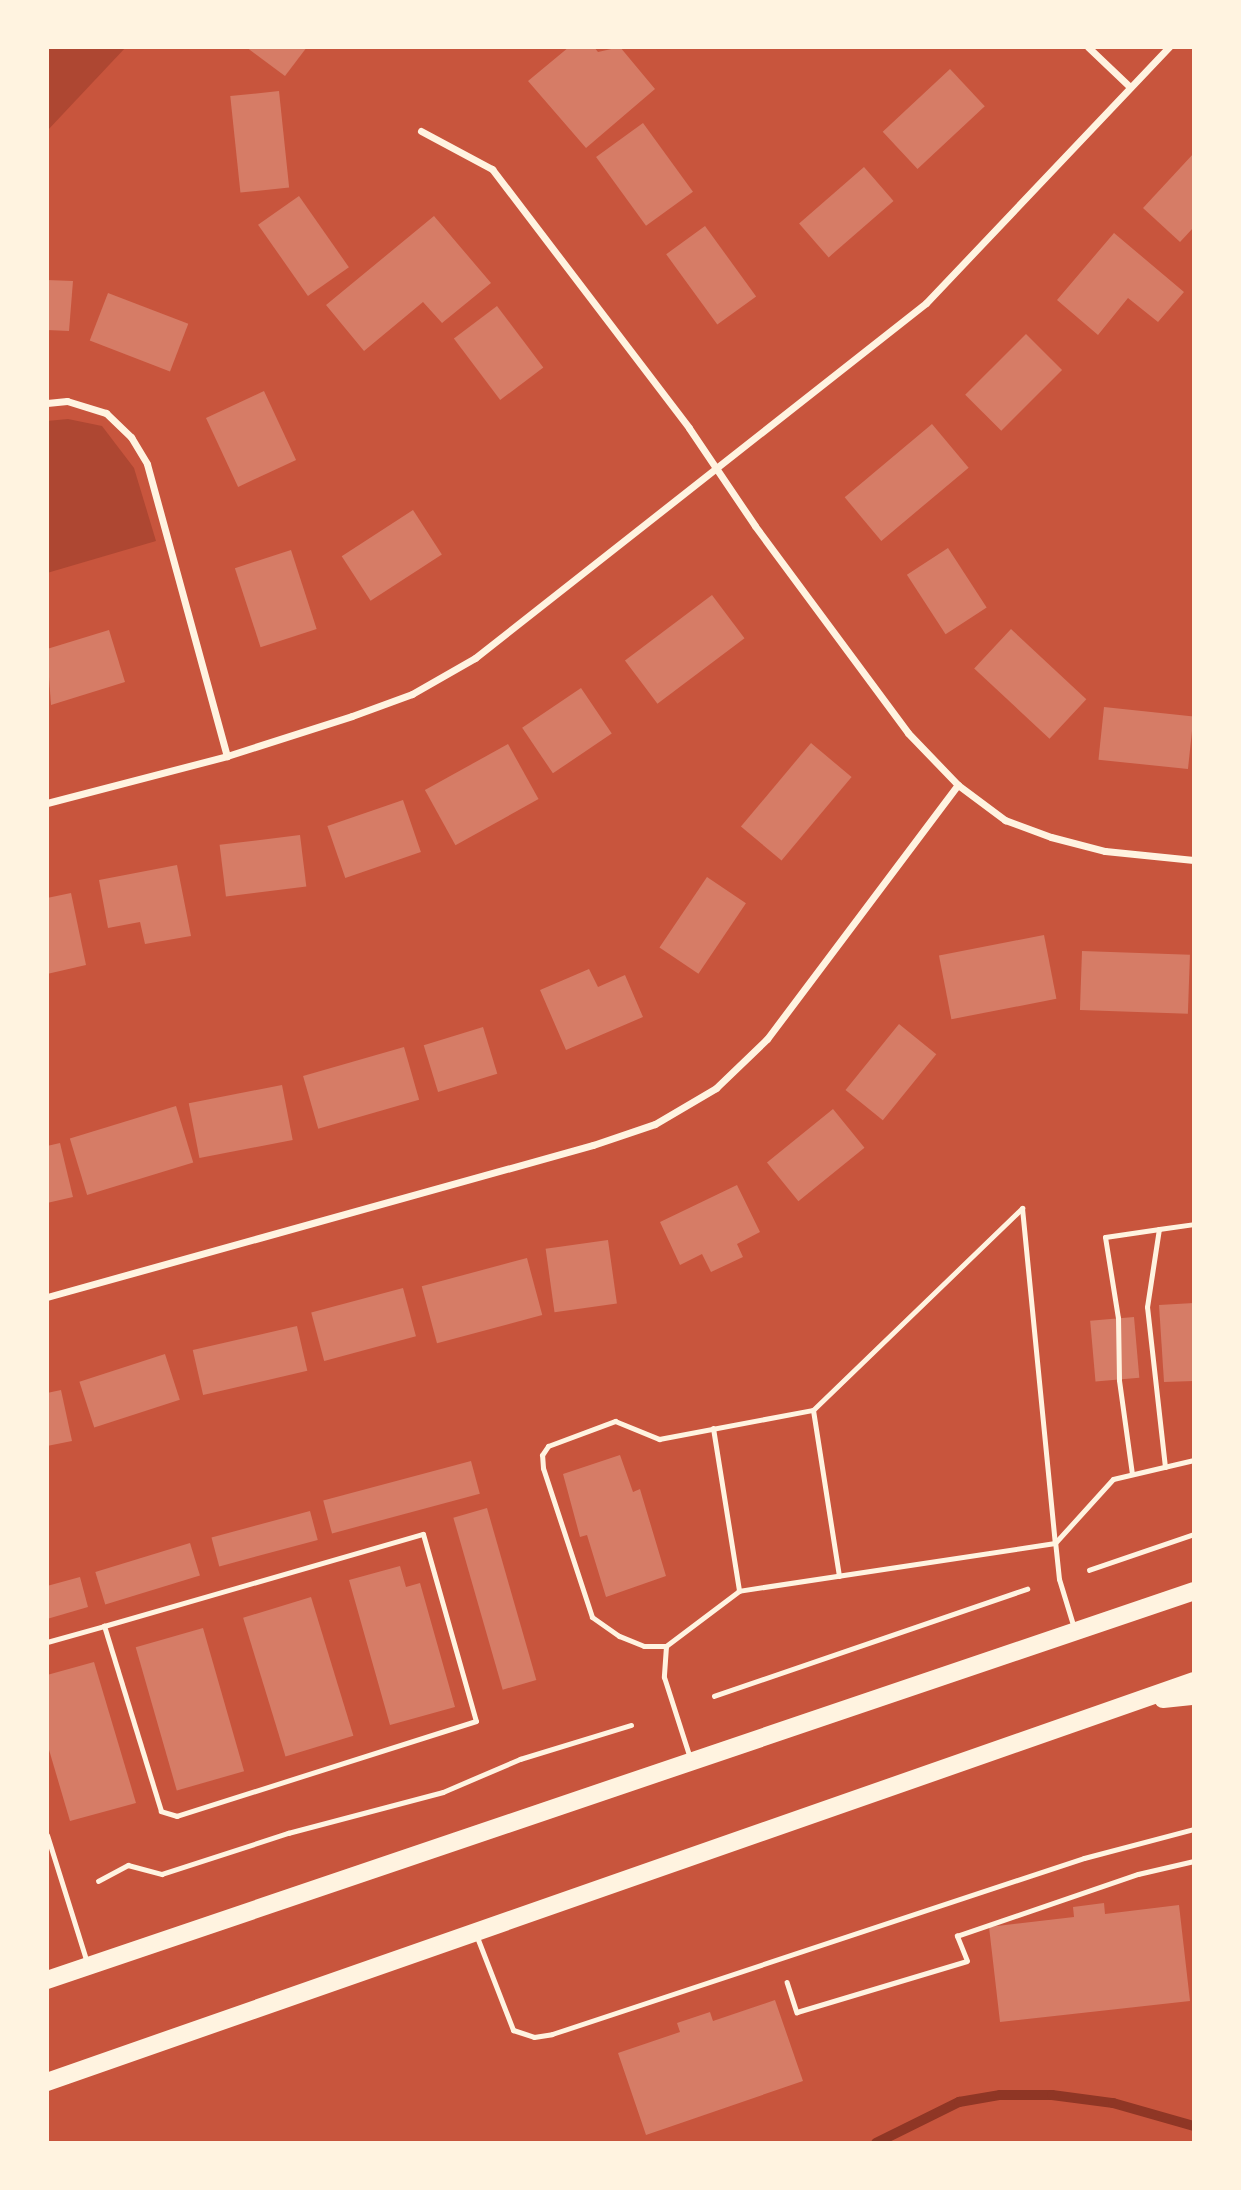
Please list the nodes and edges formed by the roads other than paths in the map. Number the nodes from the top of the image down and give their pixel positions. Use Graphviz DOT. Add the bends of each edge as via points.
graph roads {
  1 [pos="1088,47"];
  2 [pos="1170,47"];
  3 [pos="1130,87"];
  4 [pos="421,131"];
  5 [pos="47,402"];
  6 [pos="716,468"];
  7 [pos="227,756"];
  8 [pos="958,785"];
  9 [pos="47,803"];
  10 [pos="1194,860"];
  11 [pos="1194,1224"];
  12 [pos="1159,1229"];
  13 [pos="47,1297"];
  14 [pos="813,1410"];
  15 [pos="713,1428"];
  16 [pos="1194,1460"];
  17 [pos="1165,1466"];
  18 [pos="1132,1474"];
  19 [pos="1055,1543"];
  20 [pos="839,1576"];
  21 [pos="739,1591"];
  22 [pos="1194,1591"];
  23 [pos="104,1626"];
  24 [pos="1075,1631"];
  25 [pos="47,1642"];
  26 [pos="666,1646"];
  27 [pos="1194,1681"];
  28 [pos="1194,1696"];
  29 [pos="1135,1702"];
  30 [pos="691,1761"];
  31 [pos="1194,1829"];
  32 [pos="47,1835"];
  33 [pos="476,1934"];
  34 [pos="88,1966"];
  35 [pos="47,1980"];
  36 [pos="47,2082"];
  1 -- 3 [label="street"];
  2 -- 3 [label="street"];
  3 -- 6 [label="street" via="926,303"];
  4 -- 6 [label="street" via="492,169"];
  5 -- 7 [label="street" via="66,401 106,413 131,437 147,464"];
  6 -- 7 [label="street" via="475,658 412,694"];
  6 -- 8 [label="street" via="908,733"];
  7 -- 9 [label="street"];
  8 -- 10 [label="street" via="1005,820 1051,837 1105,851"];
  8 -- 13 [label="street" via="767,1039 716,1088 654,1124"];
  11 -- 12 [label="lane"];
  12 -- 17 [label="lane" via="1147,1307"];
  12 -- 18 [label="lane" via="1105,1237 1118,1318 1119,1380"];
  14 -- 15 [label="lane"];
  14 -- 19 [label="lane" via="1022,1208"];
  14 -- 20 [label="lane"];
  15 -- 21 [label="lane"];
  15 -- 26 [label="lane" via="659,1438 615,1421 558,1439 542,1455 592,1617 644,1646"];
  16 -- 17 [label="lane"];
  17 -- 18 [label="lane"];
  18 -- 19 [label="lane" via="1113,1479"];
  19 -- 20 [label="lane"];
  19 -- 24 [label="lane" via="1059,1579"];
  20 -- 21 [label="lane"];
  21 -- 26 [label="lane"];
  22 -- 24 [label="main road"];
  23 -- 23 [label="lane" via="423,1534 476,1721 177,1816 160,1811"];
  23 -- 25 [label="lane"];
  24 -- 30 [label="main road"];
  26 -- 30 [label="lane" via="664,1677"];
  27 -- 29 [label="main road"];
  28 -- 29 [label="main road"];
  29 -- 33 [label="main road"];
  30 -- 34 [label="main road"];
  31 -- 33 [label="lane" via="1084,1858 552,2035 534,2037 513,2030"];
  32 -- 34 [label="lane"];
  33 -- 36 [label="main road"];
  34 -- 35 [label="main road"];
}
